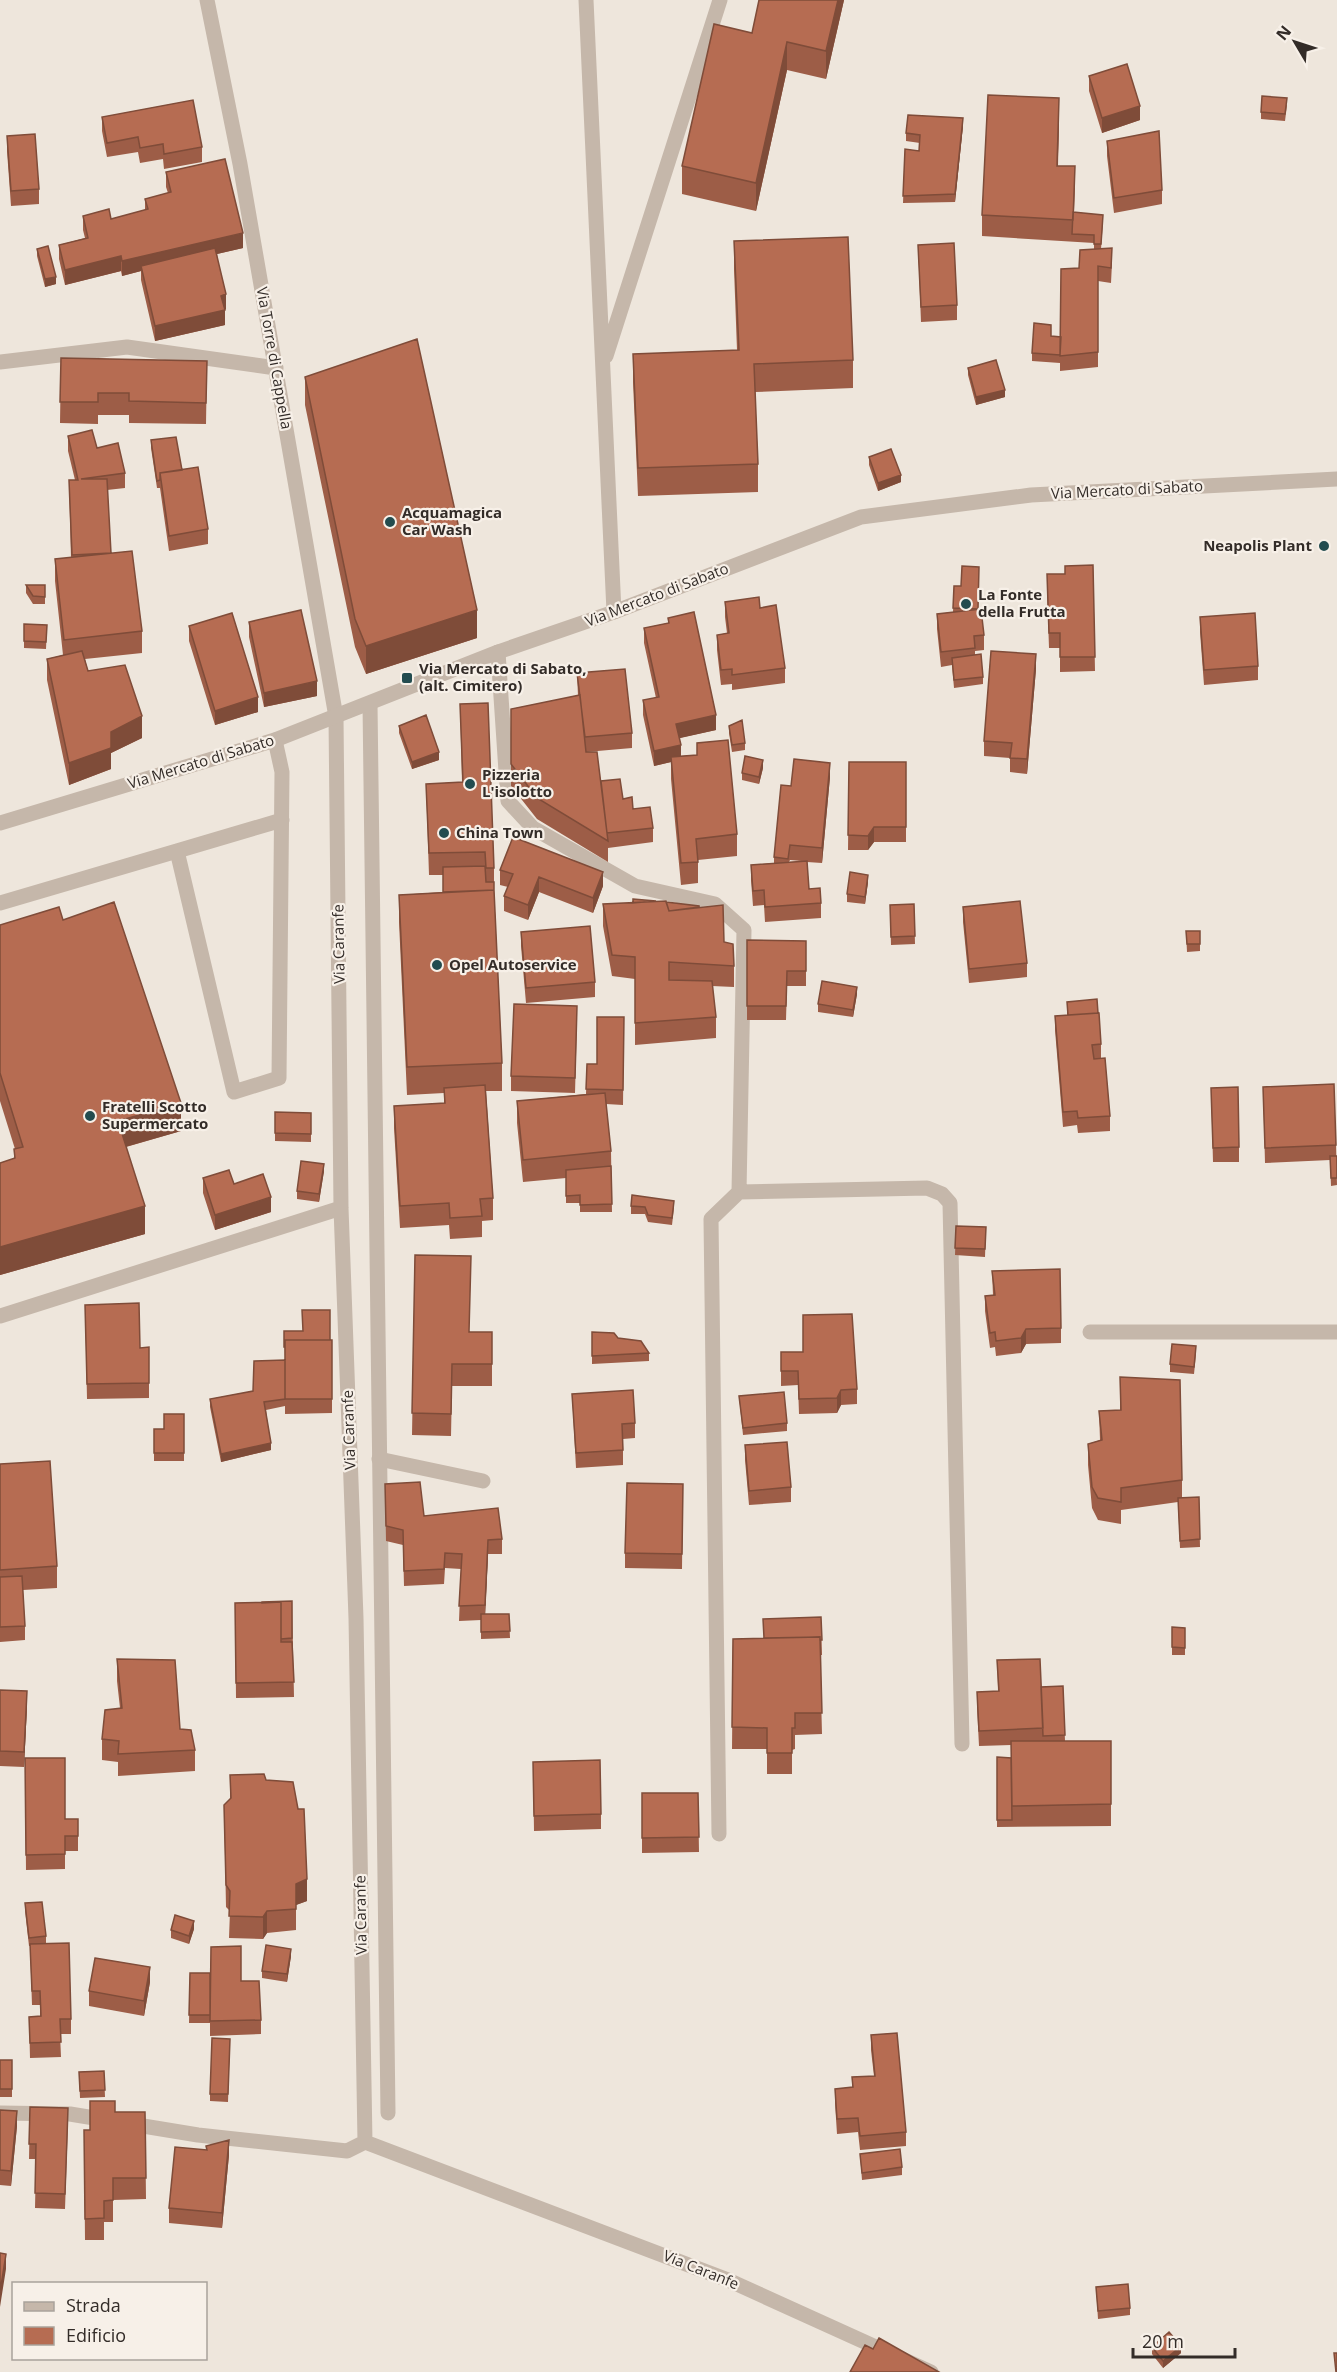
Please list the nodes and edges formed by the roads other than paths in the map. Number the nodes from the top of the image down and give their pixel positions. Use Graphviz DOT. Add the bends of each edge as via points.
graph roads {
  1 [pos="207,0"];
  2 [pos="586,0"];
  3 [pos="720,0"];
  4 [pos="0,362"];
  5 [pos="602,367"];
  6 [pos="276,368"];
  7 [pos="1337,479"];
  8 [pos="614,612"];
  9 [pos="498,652"];
  10 [pos="370,704"];
  11 [pos="336,717"];
  12 [pos="275,740"];
  13 [pos="282,820"];
  14 [pos="0,823"];
  15 [pos="177,851"];
  16 [pos="0,903"];
  17 [pos="739,1192"];
  18 [pos="341,1208"];
  19 [pos="0,1316"];
  20 [pos="1090,1332"];
  21 [pos="1337,1332"];
  22 [pos="379,1459"];
  23 [pos="483,1481"];
  24 [pos="962,1744"];
  25 [pos="719,1834"];
  26 [pos="0,2113"];
  27 [pos="388,2113"];
  28 [pos="365,2142"];
  29 [pos="931,2372"];
  1 -- 6 [label="street, Via Torre di Cappella"];
  2 -- 5 [label="street"];
  3 -- 5 [label="street"];
  4 -- 6 [label="street" via="127,347"];
  5 -- 8 [label="street"];
  6 -- 11 [label="street, Via Torre di Cappella"];
  7 -- 8 [label="street, Via Mercato di Sabato" via="1031,495 861,517"];
  8 -- 9 [label="street, Via Mercato di Sabato"];
  9 -- 10 [label="street, Via Mercato di Sabato"];
  9 -- 17 [label="street" via="508,801 533,828 635,886 715,904 744,930"];
  10 -- 11 [label="street, Via Mercato di Sabato"];
  10 -- 22 [label="street"];
  11 -- 12 [label="street, Via Mercato di Sabato"];
  11 -- 18 [label="street, Via Caranfe"];
  12 -- 13 [label="street" via="282,772"];
  12 -- 14 [label="street, Via Mercato di Sabato"];
  13 -- 15 [label="street"];
  13 -- 15 [label="street" via="279,1078 234,1092"];
  15 -- 16 [label="street"];
  17 -- 24 [label="street" via="927,1188 942,1194 950,1203"];
  17 -- 25 [label="street" via="711,1219"];
  18 -- 19 [label="street"];
  18 -- 28 [label="street, Via Caranfe" via="356,1618"];
  20 -- 21 [label="street"];
  22 -- 23 [label="street"];
  22 -- 27 [label="street"];
  26 -- 28 [label="street" via="70,2114 198,2135 347,2151"];
  28 -- 29 [label="street, Via Caranfe" via="728,2280"];
}
